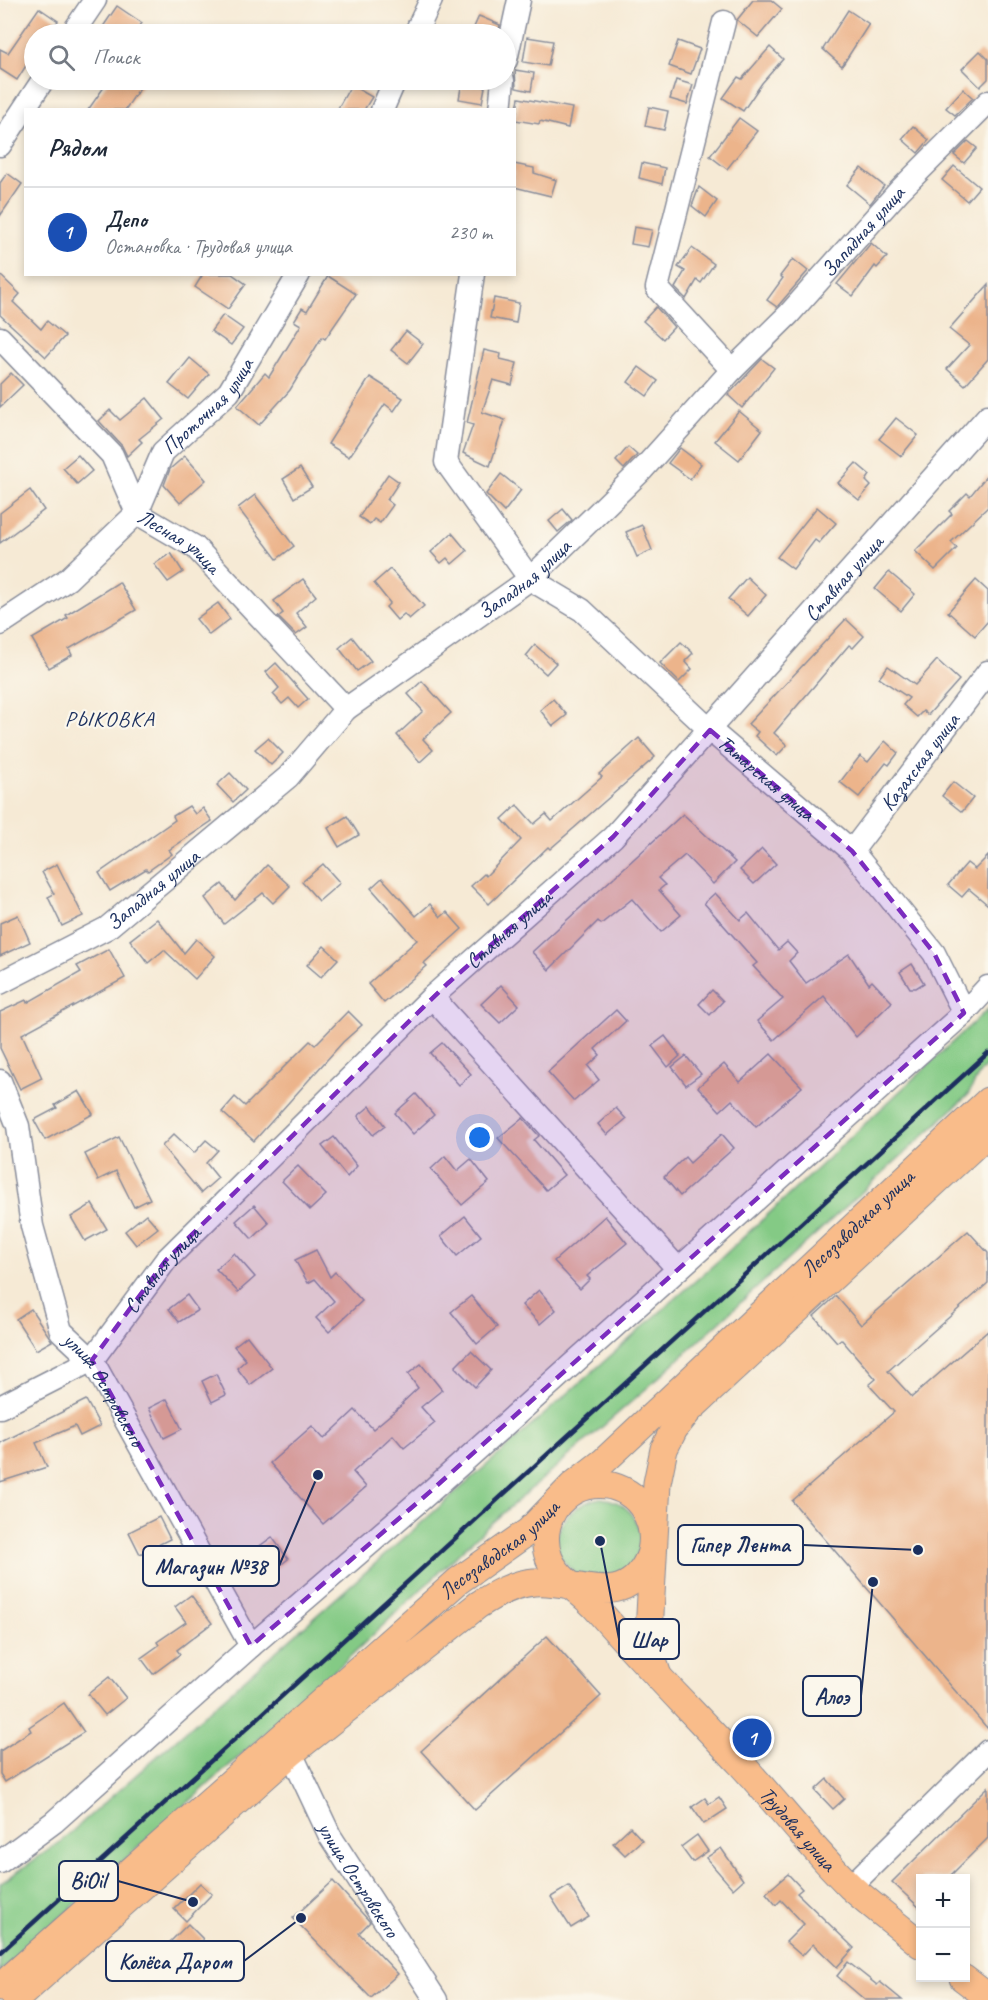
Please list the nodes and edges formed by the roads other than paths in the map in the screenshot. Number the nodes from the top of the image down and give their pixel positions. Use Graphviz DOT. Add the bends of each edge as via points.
graph roads {
  1 [pos="95,0"];
  2 [pos="430,0"];
  3 [pos="519,0"];
  4 [pos="724,22"];
  5 [pos="79,24"];
  6 [pos="419,24"];
  7 [pos="514,24"];
  8 [pos="36,90"];
  9 [pos="391,90"];
  10 [pos="502,90"];
  11 [pos="988,102"];
  12 [pos="24,108"];
  13 [pos="383,108"];
  14 [pos="500,108"];
  15 [pos="24,109"];
  16 [pos="0,145"];
  17 [pos="298,276"];
  18 [pos="473,276"];
  19 [pos="0,338"];
  20 [pos="732,370"];
  21 [pos="988,416"];
  22 [pos="137,513"];
  23 [pos="530,579"];
  24 [pos="0,624"];
  25 [pos="988,672"];
  26 [pos="346,709"];
  27 [pos="710,730"];
  28 [pos="852,851"];
  29 [pos="0,983"];
  30 [pos="988,987"];
  31 [pos="432,998"];
  32 [pos="964,1013"];
  33 [pos="0,1081"];
  34 [pos="988,1101"];
  35 [pos="988,1133"];
  36 [pos="678,1269"];
  37 [pos="92,1360"];
  38 [pos="0,1407"];
  39 [pos="561,1500"];
  40 [pos="652,1539"];
  41 [pos="575,1586"];
  42 [pos="251,1646"];
  43 [pos="658,1677"];
  44 [pos="988,1751"];
  45 [pos="291,1753"];
  46 [pos="0,1862"];
  47 [pos="851,1886"];
  48 [pos="916,1940"];
  49 [pos="969,1982"];
  50 [pos="0,1987"];
  51 [pos="988,1998"];
  52 [pos="15,2000"];
  53 [pos="436,2000"];
  1 -- 5 [label="street"];
  2 -- 6 [label="street"];
  3 -- 7 [label="street"];
  4 -- 20 [label="street" via="657,288"];
  8 -- 12 [label="street"];
  9 -- 13 [label="street"];
  10 -- 14 [label="street"];
  11 -- 20 [label="street, Западная улица"];
  15 -- 16 [label="street"];
  17 -- 22 [label="street, Проточная улица" via="229,392 164,452"];
  18 -- 23 [label="street" via="446,462"];
  19 -- 22 [label="street, Лесная улица" via="112,455"];
  20 -- 23 [label="street, Западная улица" via="642,469"];
  21 -- 27 [label="street, Ставная улица"];
  22 -- 24 [label="street, Проточная улица" via="68,579"];
  22 -- 26 [label="street, Лесная улица" via="195,546"];
  23 -- 26 [label="street, Западная улица"];
  23 -- 27 [label="street, Татарская улица" via="582,610"];
  25 -- 28 [label="street, Казахская улица"];
  26 -- 29 [label="street, Западная улица" via="288,777 107,928"];
  27 -- 28 [label="street, Татарская улица"];
  27 -- 31 [label="street, Ставная улица" via="613,837"];
  28 -- 32 [label="street, Татарская улица" via="934,953"];
  30 -- 32 [label="street"];
  31 -- 36 [label="street"];
  31 -- 37 [label="street, Ставная улица" via="166,1260"];
  32 -- 36 [label="street"];
  33 -- 37 [label="street, улица Островского" via="18,1126 32,1226 61,1331"];
  34 -- 39 [label="main road, Лесозаводская улица"];
  35 -- 40 [label="main road, Лесозаводская улица" via="681,1418 661,1458"];
  36 -- 42 [label="street"];
  37 -- 38 [label="street, Ставная улица"];
  37 -- 42 [label="street, улица Островского"];
  39 -- 40 [label="main road" via="570,1492 592,1485 625,1491 642,1506"];
  39 -- 41 [label="main road" via="548,1521 546,1546 556,1570"];
  39 -- 50 [label="main road, Лесозаводская улица" via="529,1531 458,1581"];
  40 -- 41 [label="main road" via="648,1560 627,1584 596,1592"];
  40 -- 43 [label="main road, Трудовая улица" via="649,1644"];
  41 -- 43 [label="main road, Трудовая улица"];
  41 -- 45 [label="main road, Лесозаводская улица" via="530,1582 497,1593"];
  42 -- 46 [label="street" via="54,1822"];
  43 -- 47 [label="main road, Трудовая улица"];
  44 -- 47 [label="street"];
  45 -- 52 [label="main road, Лесозаводская улица"];
  45 -- 53 [label="street, улица Островского" via="330,1836"];
  47 -- 48 [label="main road, Трудовая улица"];
  49 -- 51 [label="main road"];
}
